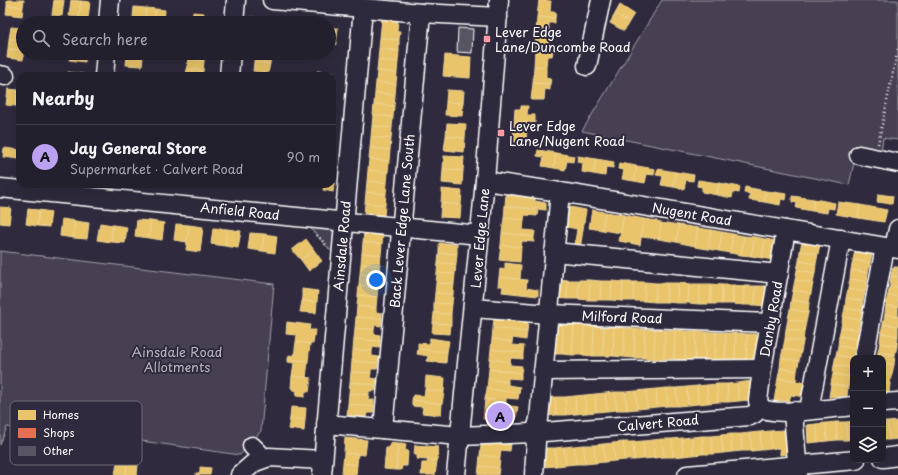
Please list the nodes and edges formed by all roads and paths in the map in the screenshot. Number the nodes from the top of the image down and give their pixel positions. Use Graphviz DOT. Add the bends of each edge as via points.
graph roads {
  1 [pos="110,0"];
  2 [pos="116,0"];
  3 [pos="236,0"];
  4 [pos="272,0"];
  5 [pos="601,0"];
  6 [pos="363,8"];
  7 [pos="425,9"];
  8 [pos="498,9"];
  9 [pos="109,16"];
  10 [pos="235,16"];
  11 [pos="898,49"];
  12 [pos="105,60"];
  13 [pos="230,60"];
  14 [pos="594,60"];
  15 [pos="104,72"];
  16 [pos="229,72"];
  17 [pos="867,156"];
  18 [pos="898,163"];
  19 [pos="485,181"];
  20 [pos="0,188"];
  21 [pos="94,190"];
  22 [pos="560,192"];
  23 [pos="301,218"];
  24 [pos="344,222"];
  25 [pos="401,227"];
  26 [pos="898,229"];
  27 [pos="786,230"];
  28 [pos="480,235"];
  29 [pos="841,239"];
  30 [pos="892,248"];
  31 [pos="554,252"];
  32 [pos="340,261"];
  33 [pos="779,274"];
  34 [pos="473,308"];
  35 [pos="549,314"];
  36 [pos="770,323"];
  37 [pos="865,355"];
  38 [pos="762,369"];
  39 [pos="543,371"];
  40 [pos="898,402"];
  41 [pos="886,403"];
  42 [pos="850,406"];
  43 [pos="761,408"];
  44 [pos="801,410"];
  45 [pos="326,424"];
  46 [pos="383,429"];
  47 [pos="531,433"];
  48 [pos="460,436"];
  49 [pos="898,456"];
  50 [pos="886,458"];
  51 [pos="850,461"];
  52 [pos="322,467"];
  53 [pos="797,470"];
  54 [pos="240,475"];
  55 [pos="456,475"];
  56 [pos="534,475"];
  57 [pos="687,475"];
  1 -- 2 [label="street"];
  1 -- 9 [label="street"];
  3 -- 10 [label="street"];
  4 -- 6 [label="street"];
  5 -- 14 [label="street"];
  6 -- 7 [label="street"];
  6 -- 24 [label="street, Ainsdale Road"];
  7 -- 8 [label="street"];
  7 -- 25 [label="street, Back Lever Edge Lane South"];
  8 -- 19 [label="street, Lever Edge Lane"];
  11 -- 17 [label="path"];
  12 -- 15 [label="street"];
  13 -- 16 [label="street"];
  17 -- 18 [label="street"];
  19 -- 22 [label="street, Nugent Road"];
  19 -- 28 [label="street, Lever Edge Lane"];
  20 -- 21 [label="street, Anfield Road"];
  21 -- 23 [label="street, Anfield Road"];
  22 -- 27 [label="street, Nugent Road"];
  22 -- 31 [label="street"];
  23 -- 24 [label="street, Anfield Road"];
  23 -- 32 [label="path"];
  24 -- 25 [label="street, Anfield Road"];
  24 -- 32 [label="street, Ainsdale Road"];
  25 -- 28 [label="street, Anfield Road"];
  25 -- 46 [label="street, Back Lever Edge Lane South"];
  26 -- 30 [label="street"];
  27 -- 29 [label="street, Nugent Road"];
  27 -- 33 [label="street, Danby Road"];
  28 -- 34 [label="street, Lever Edge Lane"];
  29 -- 30 [label="street, Nugent Road"];
  29 -- 44 [label="street"];
  30 -- 37 [label="street"];
  31 -- 33 [label="street"];
  31 -- 35 [label="street"];
  32 -- 45 [label="street, Ainsdale Road"];
  33 -- 36 [label="street, Danby Road"];
  34 -- 35 [label="street, Milford Road"];
  34 -- 48 [label="street, Lever Edge Lane"];
  35 -- 36 [label="street, Milford Road"];
  35 -- 39 [label="street"];
  36 -- 38 [label="street, Danby Road"];
  38 -- 39 [label="street"];
  38 -- 43 [label="street, Danby Road" via="758,401"];
  39 -- 47 [label="street" via="538,425"];
  40 -- 41 [label="street"];
  42 -- 44 [label="street"];
  43 -- 44 [label="street" via="770,411"];
  43 -- 47 [label="street, Calvert Road" via="750,416"];
  44 -- 53 [label="street"];
  45 -- 46 [label="street, Calvert Road"];
  45 -- 52 [label="street, Ainsdale Road"];
  46 -- 48 [label="street, Calvert Road"];
  47 -- 48 [label="street, Calvert Road"];
  47 -- 56 [label="street" via="536,442"];
  48 -- 55 [label="street, Lever Edge Lane"];
  49 -- 50 [label="street"];
  51 -- 53 [label="street"];
  52 -- 54 [label="street" via="257,452 255,462"];
  53 -- 57 [label="street"];
}
